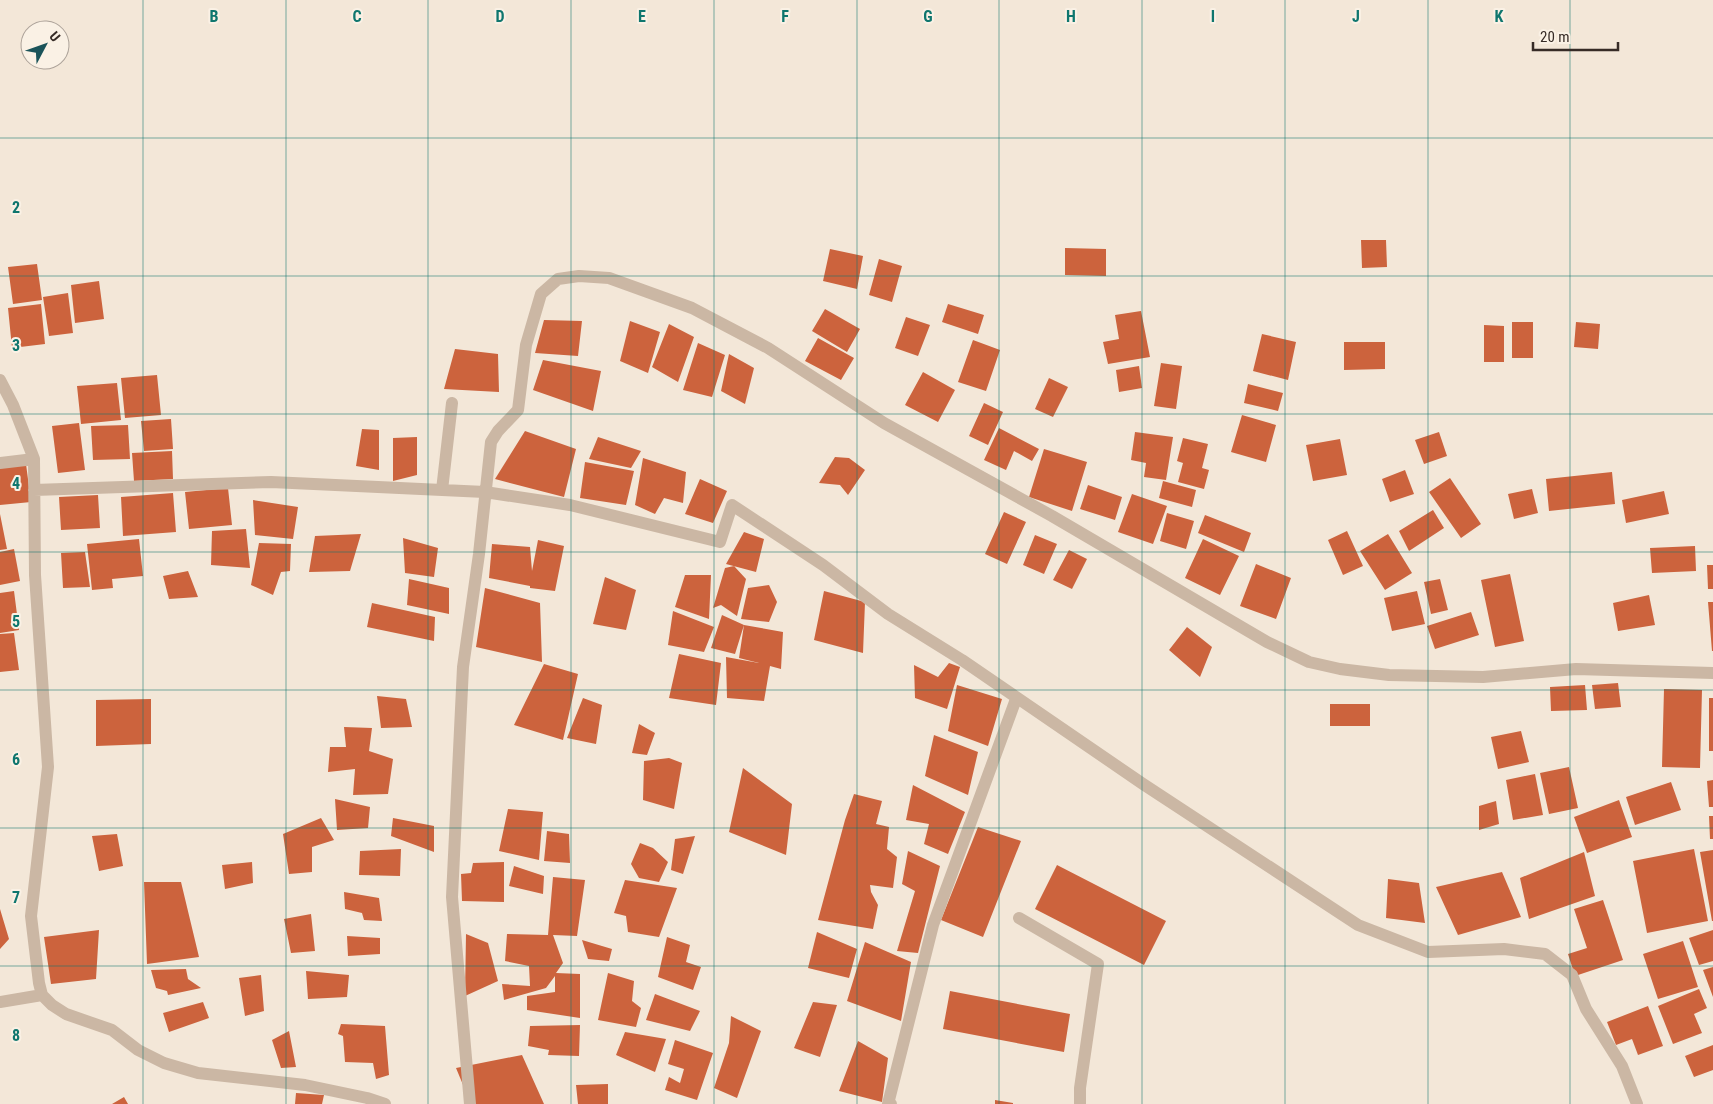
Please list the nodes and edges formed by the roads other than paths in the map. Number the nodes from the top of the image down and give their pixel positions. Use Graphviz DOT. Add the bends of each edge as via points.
graph roads {
  1 [pos="0,380"];
  2 [pos="452,403"];
  3 [pos="34,459"];
  4 [pos="0,462"];
  5 [pos="34,490"];
  6 [pos="442,490"];
  7 [pos="486,492"];
  8 [pos="1713,673"];
  9 [pos="1016,699"];
  10 [pos="1019,918"];
  11 [pos="42,995"];
  12 [pos="0,1002"];
  13 [pos="385,1104"];
  14 [pos="470,1104"];
  15 [pos="891,1104"];
  16 [pos="1080,1104"];
  17 [pos="1637,1104"];
  1 -- 3 [label="street"];
  2 -- 6 [label="street"];
  3 -- 4 [label="street"];
  3 -- 5 [label="street"];
  5 -- 6 [label="street" via="271,482"];
  5 -- 11 [label="street" via="35,575 48,767 31,916"];
  6 -- 7 [label="street"];
  7 -- 8 [label="street" via="491,442 518,410 526,345 541,294 558,280 579,276 609,278 692,308 768,348 884,423 1052,516 1267,642 1309,662 1389,675 1483,677 1576,669"];
  7 -- 9 [label="street" via="570,505 720,542 732,504"];
  7 -- 14 [label="street" via="464,667 452,897"];
  9 -- 15 [label="street" via="933,925 894,1078 888,1104"];
  9 -- 17 [label="street" via="1358,925 1428,952 1504,949 1545,954 1572,975 1586,1009 1622,1066"];
  10 -- 16 [label="street" via="1098,964"];
  11 -- 12 [label="street"];
  11 -- 13 [label="street" via="66,1014 112,1030 138,1050 172,1065 198,1073 305,1085"];
}
